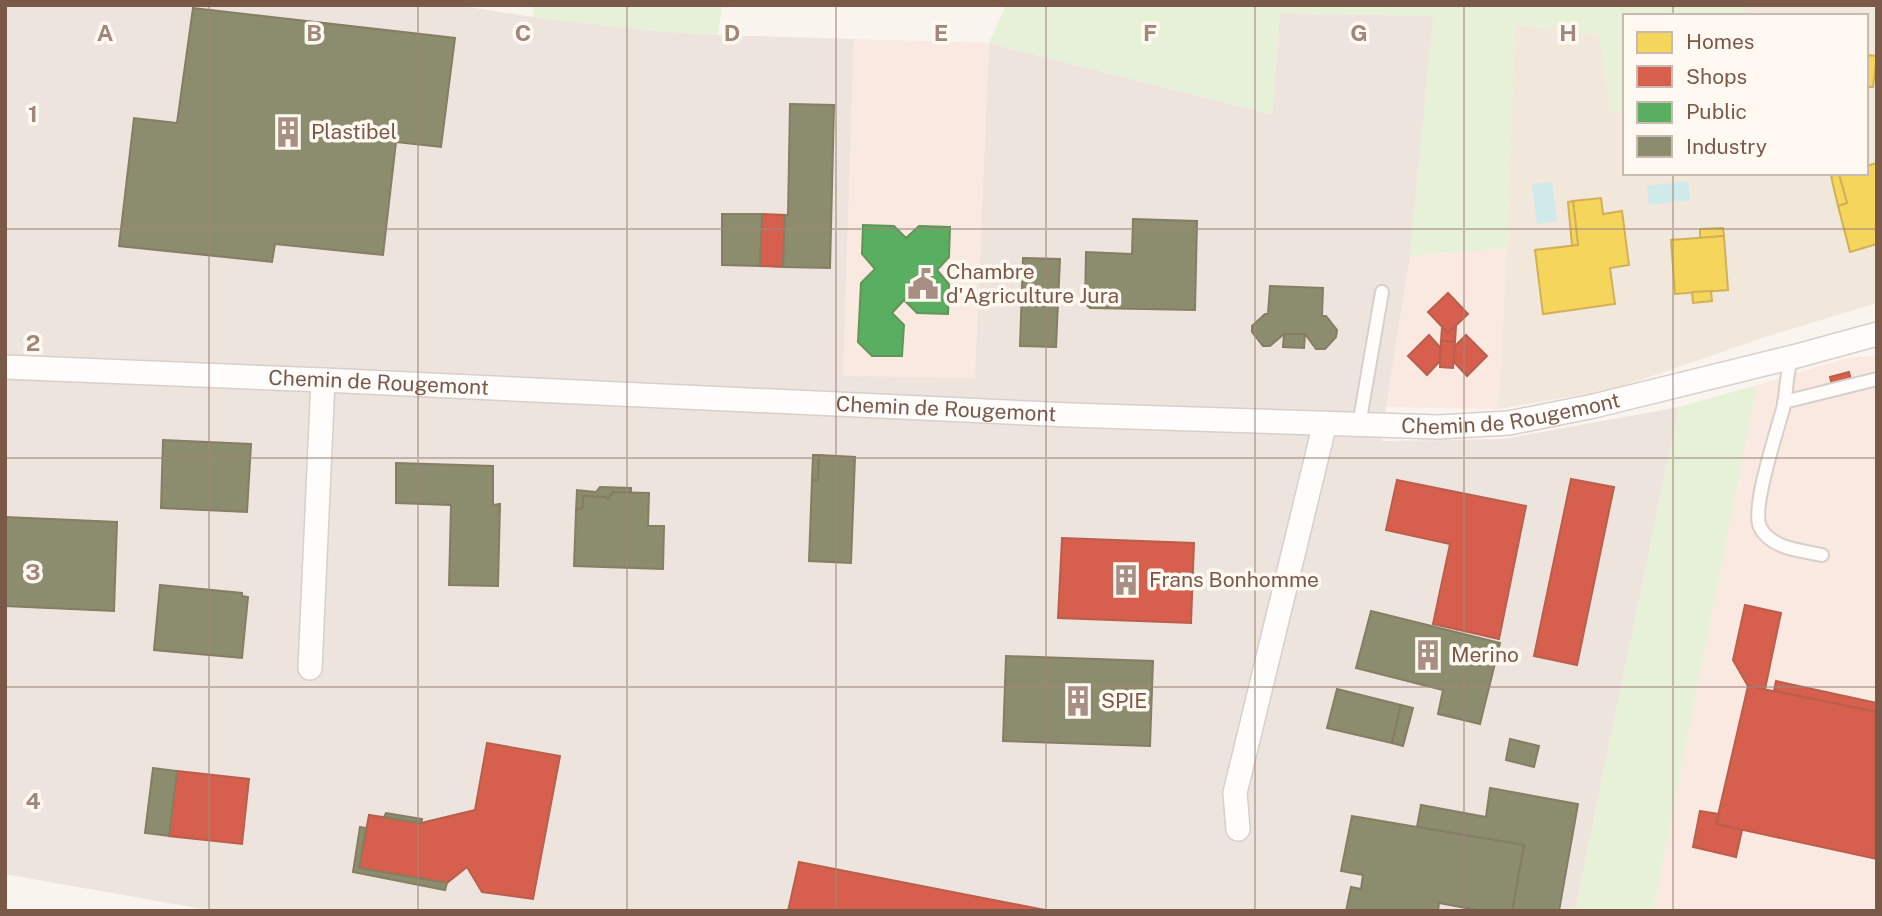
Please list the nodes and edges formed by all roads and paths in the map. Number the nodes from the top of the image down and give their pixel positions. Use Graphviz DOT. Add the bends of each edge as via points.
graph roads {
  1 [pos="1382,292"];
  2 [pos="1877,334"];
  3 [pos="1793,357"];
  4 [pos="5,367"];
  5 [pos="1877,379"];
  6 [pos="323,380"];
  7 [pos="1784,402"];
  8 [pos="1325,423"];
  9 [pos="1359,425"];
  10 [pos="1822,555"];
  11 [pos="310,668"];
  12 [pos="1238,829"];
  1 -- 9 [label="lane"];
  2 -- 3 [label="street, Chemin de Rougemont"];
  3 -- 7 [label="lane"];
  3 -- 9 [label="street, Chemin de Rougemont" via="1509,423"];
  4 -- 6 [label="street, Chemin de Rougemont"];
  5 -- 7 [label="lane"];
  6 -- 8 [label="street, Chemin de Rougemont"];
  6 -- 11 [label="street"];
  7 -- 10 [label="lane" via="1759,502 1760,526 1775,544"];
  8 -- 9 [label="street, Chemin de Rougemont"];
  8 -- 12 [label="street" via="1244,750 1235,793"];
}
